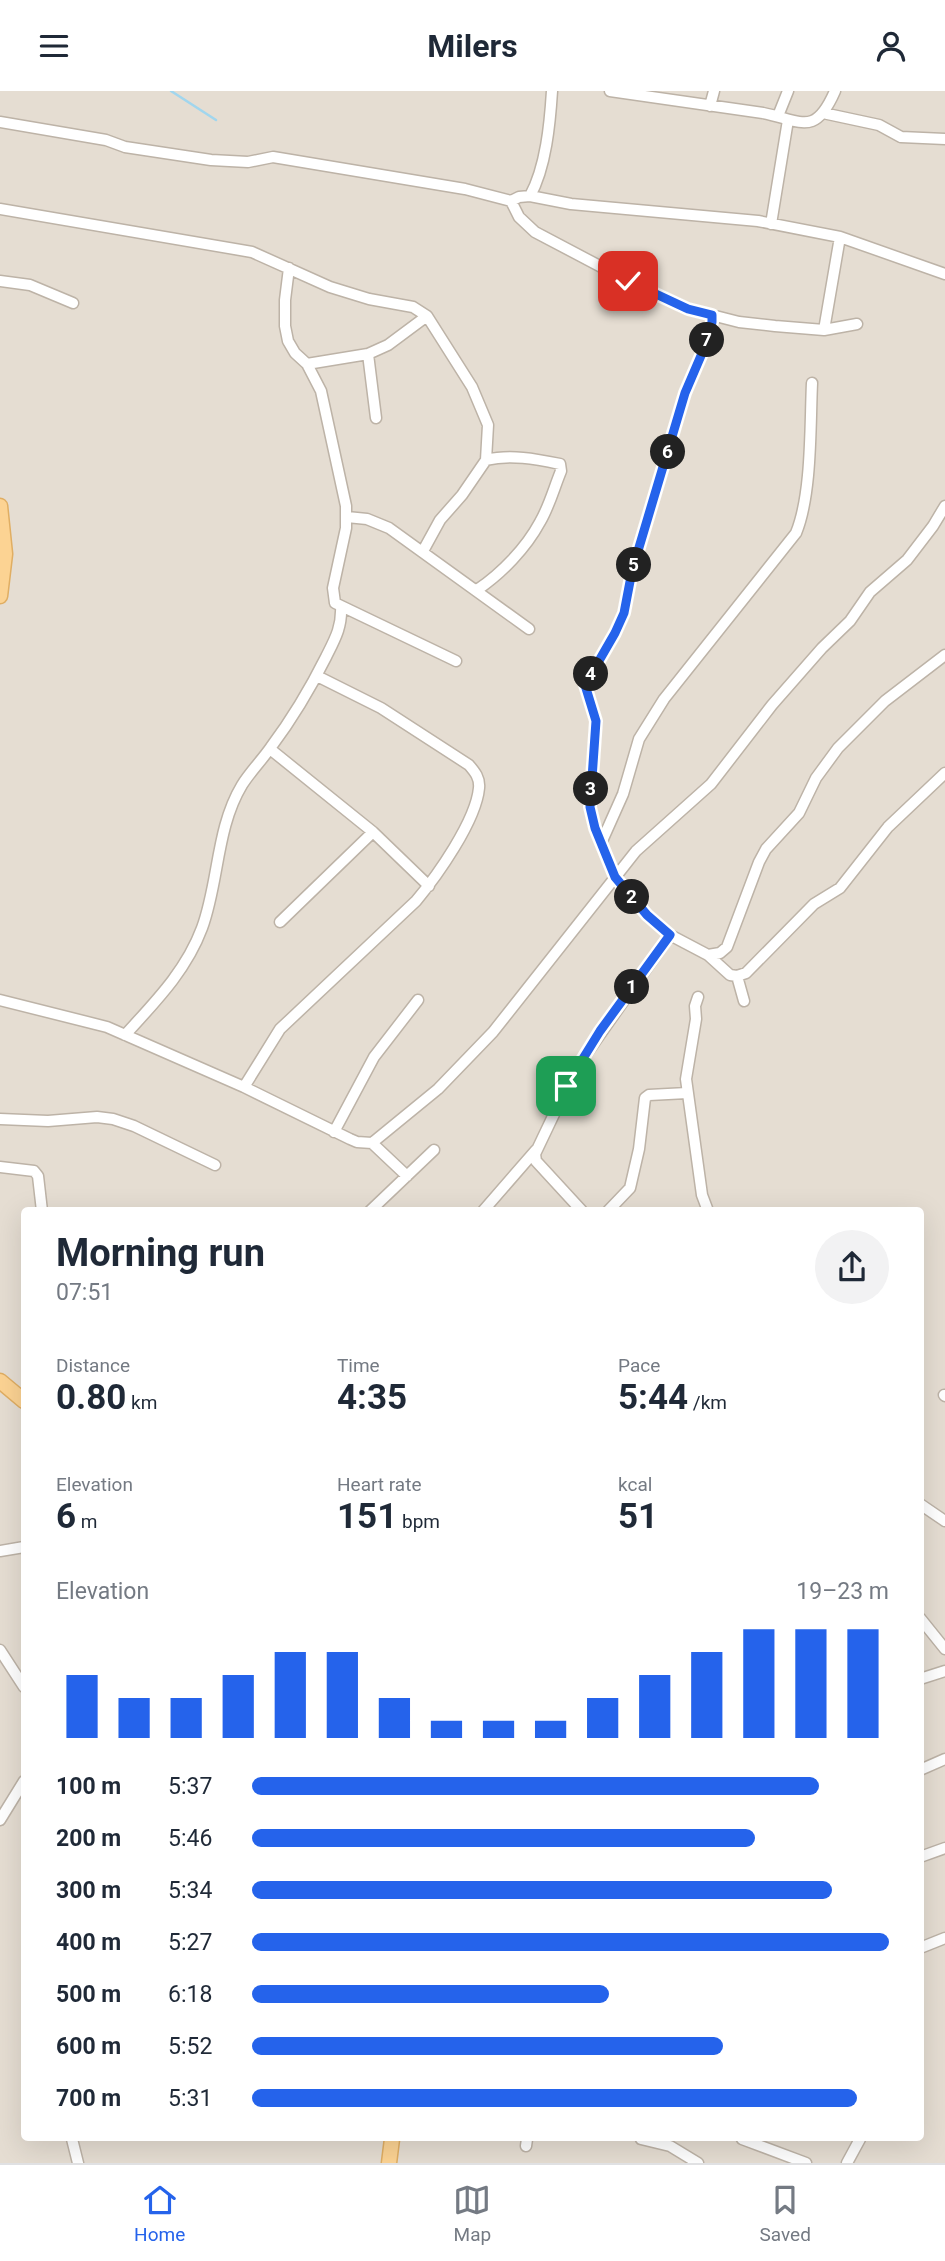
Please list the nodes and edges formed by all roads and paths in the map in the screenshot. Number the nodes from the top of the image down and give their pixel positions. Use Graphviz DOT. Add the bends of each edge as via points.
graph roads {
  1 [pos="552,91"];
  2 [pos="612,91"];
  3 [pos="714,91"];
  4 [pos="788,91"];
  5 [pos="835,91"];
  6 [pos="710,106"];
  7 [pos="823,113"];
  8 [pos="783,118"];
  9 [pos="0,122"];
  10 [pos="945,139"];
  11 [pos="530,196"];
  12 [pos="512,201"];
  13 [pos="0,209"];
  14 [pos="771,224"];
  15 [pos="839,237"];
  16 [pos="289,268"];
  17 [pos="945,274"];
  18 [pos="0,281"];
  19 [pos="73,303"];
  20 [pos="712,315"];
  21 [pos="427,316"];
  22 [pos="857,324"];
  23 [pos="824,330"];
  24 [pos="369,354"];
  25 [pos="307,364"];
  26 [pos="812,383"];
  27 [pos="376,418"];
  28 [pos="486,460"];
  29 [pos="0,506"];
  30 [pos="945,506"];
  31 [pos="347,517"];
  32 [pos="423,551"];
  33 [pos="1,573"];
  34 [pos="477,590"];
  35 [pos="0,596"];
  36 [pos="341,607"];
  37 [pos="529,629"];
  38 [pos="945,655"];
  39 [pos="456,661"];
  40 [pos="317,676"];
  41 [pos="270,749"];
  42 [pos="945,773"];
  43 [pos="373,832"];
  44 [pos="602,841"];
  45 [pos="615,877"];
  46 [pos="429,886"];
  47 [pos="280,922"];
  48 [pos="670,935"];
  49 [pos="708,955"];
  50 [pos="737,977"];
  51 [pos="698,997"];
  52 [pos="0,1000"];
  53 [pos="418,1000"];
  54 [pos="744,1001"];
  55 [pos="125,1035"];
  56 [pos="244,1087"];
  57 [pos="687,1093"];
  58 [pos="0,1119"];
  59 [pos="334,1132"];
  60 [pos="372,1143"];
  61 [pos="434,1150"];
  62 [pos="537,1150"];
  63 [pos="215,1165"];
  64 [pos="0,1167"];
  65 [pos="407,1176"];
  66 [pos="42,1207"];
  67 [pos="374,1207"];
  68 [pos="487,1207"];
  69 [pos="578,1207"];
  70 [pos="612,1207"];
  71 [pos="706,1207"];
  72 [pos="0,1381"];
  73 [pos="21,1398"];
  74 [pos="924,1507"];
  75 [pos="945,1521"];
  76 [pos="21,1548"];
  77 [pos="0,1551"];
  78 [pos="924,1623"];
  79 [pos="945,1649"];
  80 [pos="0,1650"];
  81 [pos="945,1671"];
  82 [pos="924,1678"];
  83 [pos="21,1682"];
  84 [pos="945,1759"];
  85 [pos="924,1768"];
  86 [pos="21,1786"];
  87 [pos="0,1820"];
  88 [pos="945,1848"];
  89 [pos="924,1856"];
  90 [pos="945,1938"];
  91 [pos="924,1946"];
  92 [pos="72,2141"];
  93 [pos="392,2141"];
  94 [pos="649,2141"];
  95 [pos="747,2141"];
  96 [pos="859,2141"];
  97 [pos="78,2163"];
  98 [pos="389,2163"];
  99 [pos="698,2163"];
  100 [pos="806,2163"];
  101 [pos="847,2163"];
  1 -- 11 [label="street" via="550,121"];
  2 -- 6 [label="street"];
  3 -- 6 [label="street"];
  4 -- 8 [label="street"];
  5 -- 7 [label="street"];
  6 -- 8 [label="street"];
  7 -- 8 [label="street" via="805,123"];
  7 -- 10 [label="street" via="879,125 901,137"];
  8 -- 14 [label="street"];
  9 -- 12 [label="street" via="211,160 268,158 465,188"];
  11 -- 12 [label="street"];
  11 -- 14 [label="street"];
  12 -- 20 [label="street" via="519,217 535,232 661,297"];
  13 -- 16 [label="street" via="252,251"];
  14 -- 15 [label="street"];
  15 -- 17 [label="street"];
  15 -- 23 [label="street"];
  16 -- 21 [label="street" via="330,287 413,307"];
  16 -- 25 [label="street" via="286,334 295,353"];
  18 -- 19 [label="street" via="30,285"];
  20 -- 23 [label="street"];
  20 -- 44 [label="street" via="632,571 624,613 585,685 596,721 590,807"];
  21 -- 24 [label="street"];
  21 -- 28 [label="street" via="481,405 488,425"];
  22 -- 23 [label="street"];
  24 -- 25 [label="street"];
  24 -- 27 [label="street"];
  25 -- 31 [label="street" via="321,391"];
  26 -- 44 [label="street" via="809,456 796,533 664,699 639,739 623,794"];
  28 -- 32 [label="street" via="440,520"];
  28 -- 34 [label="street" via="499,456 549,461 560,464 561,471 533,535"];
  29 -- 33 [label="main road" via="5,554"];
  30 -- 45 [label="street" via="920,545 870,592 711,784 636,851"];
  31 -- 32 [label="street" via="377,522"];
  31 -- 36 [label="street" via="333,588 335,603"];
  32 -- 34 [label="street"];
  33 -- 35 [label="main road"];
  34 -- 37 [label="street"];
  36 -- 39 [label="street"];
  36 -- 40 [label="street" via="339,630"];
  38 -- 49 [label="street" via="885,701 838,748 799,813 766,849 727,947"];
  40 -- 41 [label="street"];
  40 -- 46 [label="street" via="381,708 477,773 480,787 472,813"];
  41 -- 43 [label="street"];
  41 -- 55 [label="street" via="233,804 203,927 193,949 183,968"];
  42 -- 50 [label="street" via="881,835 840,888 814,904"];
  43 -- 46 [label="street"];
  43 -- 47 [label="street"];
  44 -- 45 [label="street"];
  45 -- 48 [label="street"];
  45 -- 60 [label="street" via="493,1032 438,1089"];
  46 -- 56 [label="street" via="280,1028"];
  48 -- 49 [label="street"];
  48 -- 62 [label="street" via="575,1070"];
  49 -- 50 [label="street"];
  50 -- 54 [label="street"];
  51 -- 57 [label="street"];
  52 -- 55 [label="street"];
  53 -- 59 [label="street" via="374,1057"];
  55 -- 56 [label="street"];
  56 -- 59 [label="street"];
  57 -- 70 [label="street" via="645,1098 632,1184"];
  57 -- 71 [label="street"];
  58 -- 63 [label="street" via="113,1119"];
  59 -- 60 [label="street"];
  60 -- 65 [label="street"];
  61 -- 65 [label="street"];
  62 -- 68 [label="street"];
  62 -- 69 [label="street" via="536,1161"];
  64 -- 66 [label="street" via="34,1171"];
  65 -- 67 [label="street"];
  72 -- 73 [label="main road"];
  74 -- 75 [label="street"];
  76 -- 77 [label="street"];
  78 -- 79 [label="street"];
  80 -- 83 [label="street"];
  81 -- 82 [label="street"];
  84 -- 85 [label="street"];
  86 -- 87 [label="street"];
  88 -- 89 [label="street"];
  90 -- 91 [label="street"];
  92 -- 97 [label="street"];
  93 -- 98 [label="main road"];
  94 -- 99 [label="street" via="670,2146"];
  95 -- 100 [label="street"];
  96 -- 101 [label="street"];
}
